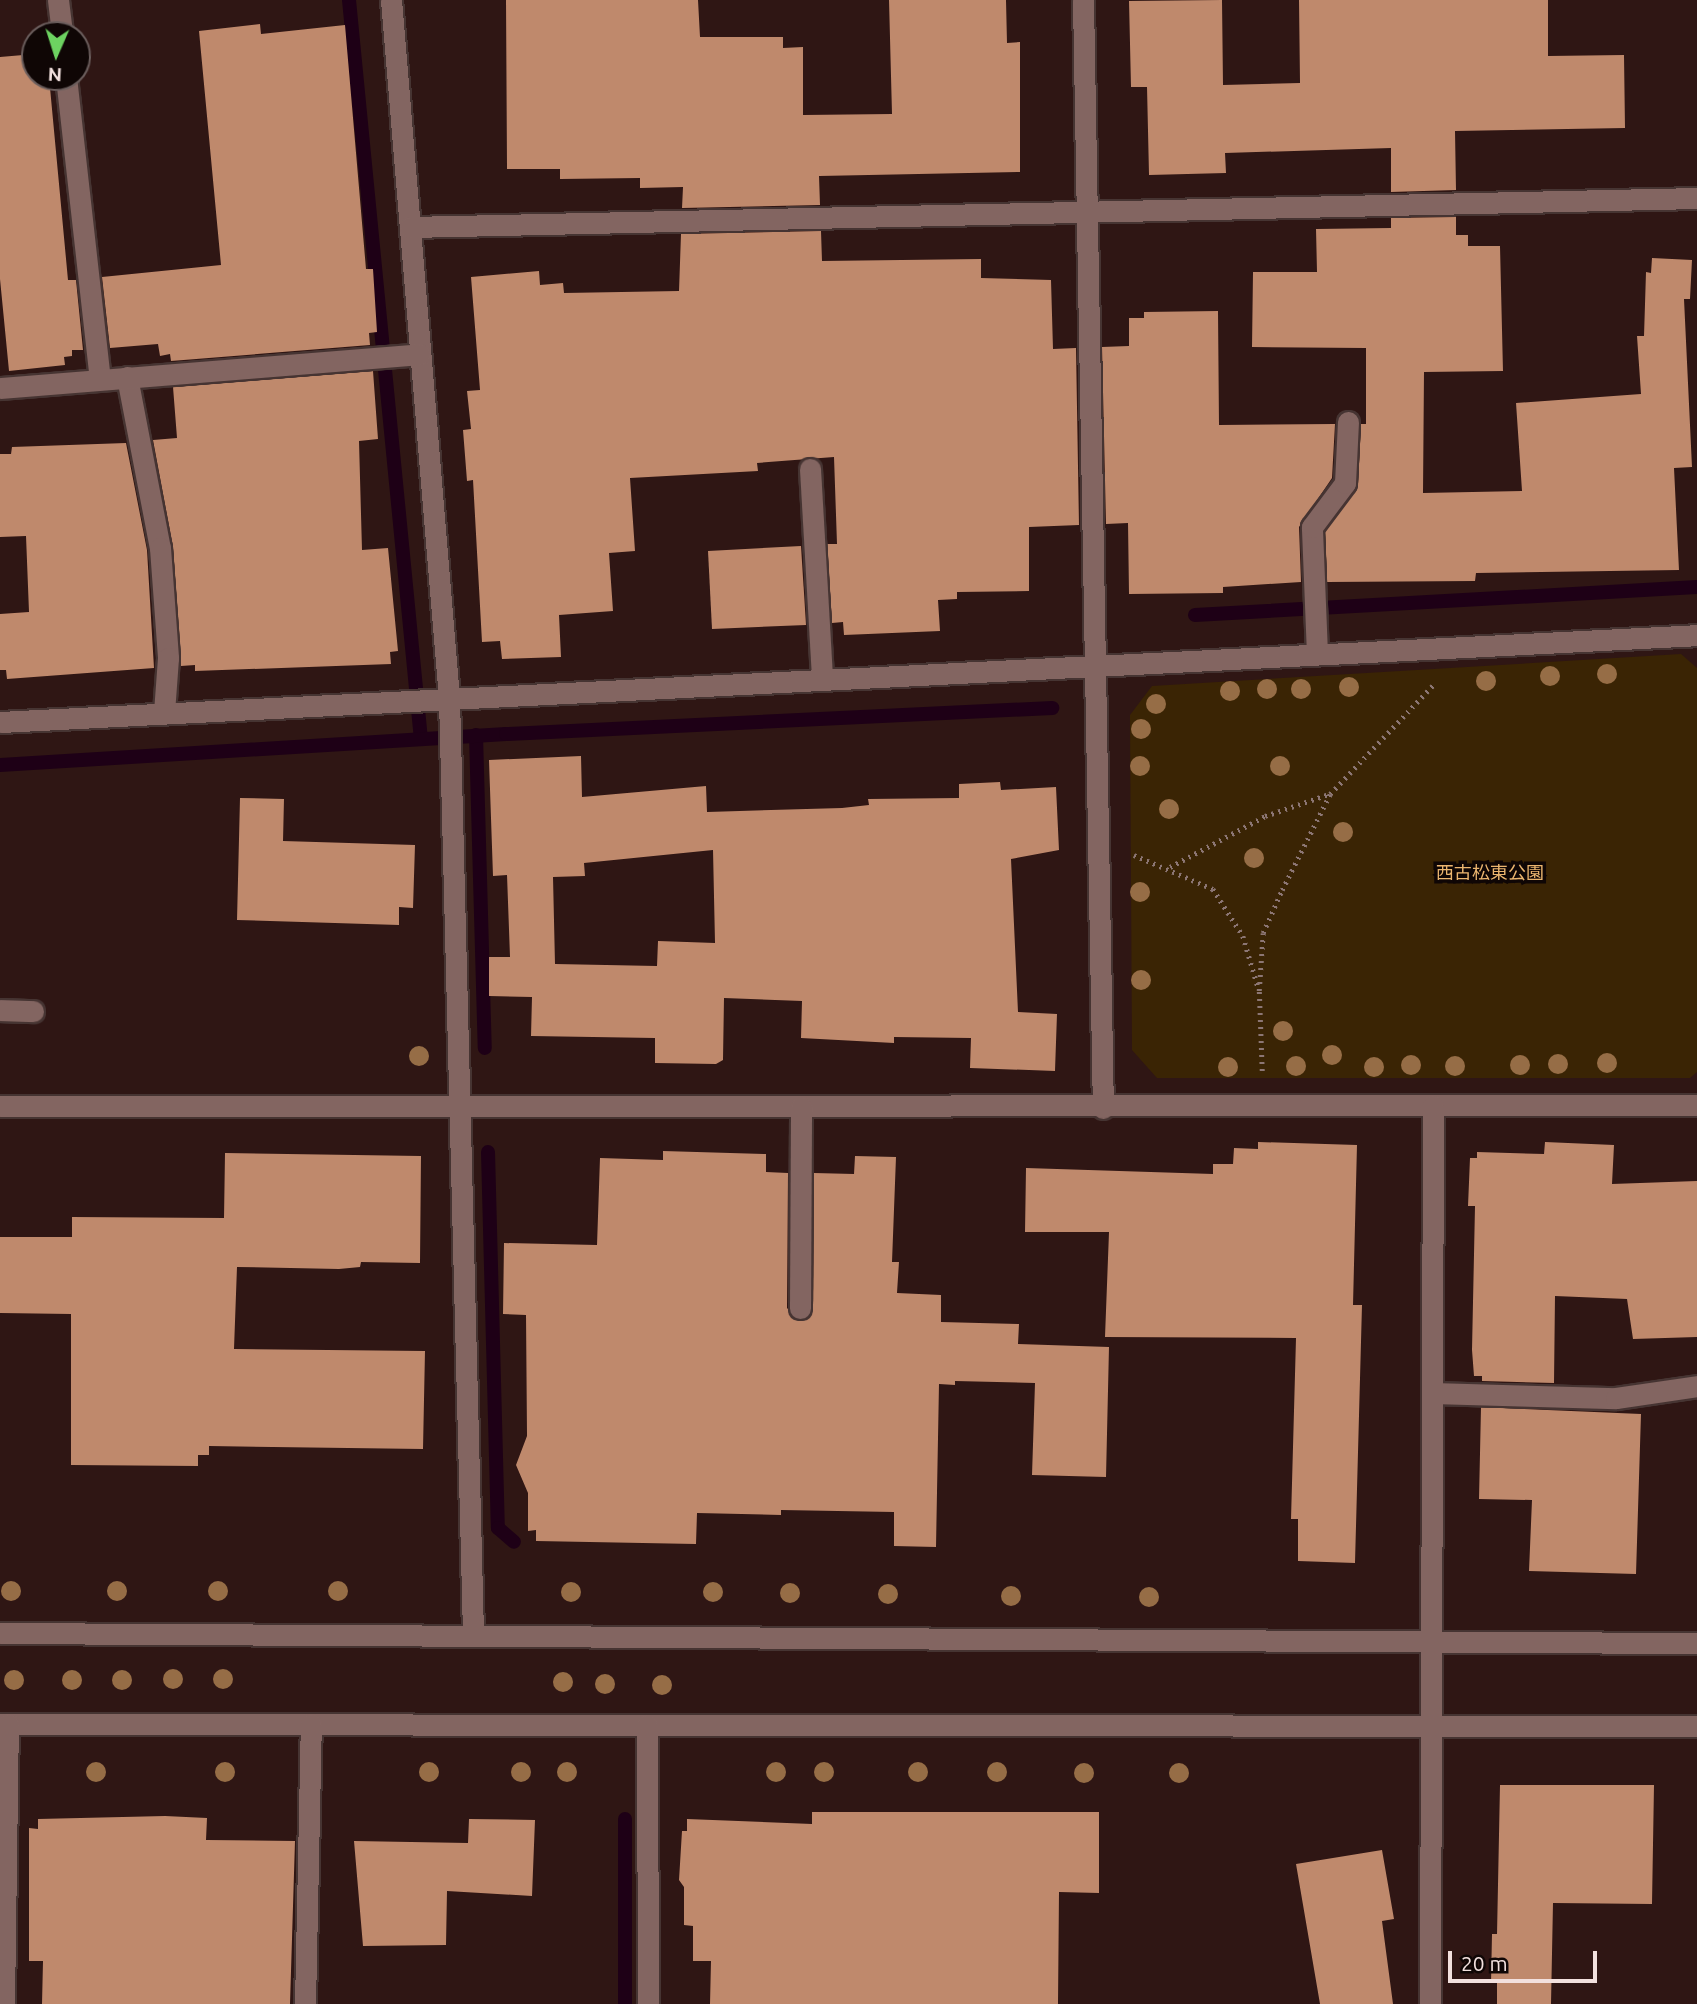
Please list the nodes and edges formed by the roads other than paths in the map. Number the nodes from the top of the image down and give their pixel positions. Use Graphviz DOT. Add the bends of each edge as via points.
graph roads {
  1 [pos="58,0"];
  2 [pos="391,0"];
  3 [pos="1083,0"];
  4 [pos="60,21"];
  5 [pos="68,91"];
  6 [pos="1697,198"];
  7 [pos="1086,212"];
  8 [pos="410,226"];
  9 [pos="421,354"];
  10 [pos="127,377"];
  11 [pos="100,379"];
  12 [pos="0,388"];
  13 [pos="1348,422"];
  14 [pos="810,468"];
  15 [pos="1697,635"];
  16 [pos="1317,654"];
  17 [pos="1095,665"];
  18 [pos="822,679"];
  19 [pos="449,698"];
  20 [pos="164,712"];
  21 [pos="0,722"];
  22 [pos="0,1010"];
  23 [pos="33,1011"];
  24 [pos="1697,1105"];
  25 [pos="0,1106"];
  26 [pos="1433,1106"];
  27 [pos="459,1107"];
  28 [pos="801,1107"];
  29 [pos="1103,1108"];
  30 [pos="800,1308"];
  31 [pos="1697,1386"];
  32 [pos="1432,1393"];
  33 [pos="0,1633"];
  34 [pos="473,1633"];
  35 [pos="1430,1643"];
  36 [pos="1697,1643"];
  37 [pos="4,1724"];
  38 [pos="311,1724"];
  39 [pos="647,1725"];
  40 [pos="1697,1726"];
  41 [pos="1430,1727"];
  42 [pos="4,2004"];
  43 [pos="305,2004"];
  44 [pos="648,2004"];
  45 [pos="1430,2004"];
  1 -- 4 [label="street"];
  2 -- 8 [label="street"];
  3 -- 7 [label="street"];
  5 -- 11 [label="street"];
  6 -- 7 [label="street"];
  7 -- 8 [label="street"];
  7 -- 17 [label="street"];
  8 -- 9 [label="street"];
  9 -- 10 [label="street"];
  9 -- 19 [label="street"];
  10 -- 11 [label="street"];
  10 -- 20 [label="street" via="160,548 167,658"];
  11 -- 12 [label="street"];
  13 -- 16 [label="street" via="1345,483 1312,527"];
  14 -- 18 [label="street"];
  15 -- 16 [label="street"];
  16 -- 17 [label="street"];
  17 -- 18 [label="street"];
  17 -- 29 [label="street"];
  18 -- 19 [label="street"];
  19 -- 20 [label="street"];
  19 -- 27 [label="street"];
  20 -- 21 [label="street"];
  22 -- 23 [label="street"];
  24 -- 26 [label="street"];
  25 -- 27 [label="street"];
  26 -- 29 [label="street"];
  26 -- 32 [label="street"];
  27 -- 28 [label="street"];
  27 -- 34 [label="street"];
  28 -- 29 [label="street"];
  28 -- 30 [label="street"];
  31 -- 32 [label="street" via="1616,1398"];
  32 -- 35 [label="street"];
  33 -- 34 [label="street"];
  34 -- 35 [label="street"];
  35 -- 36 [label="street"];
  35 -- 41 [label="street"];
  37 -- 38 [label="street"];
  37 -- 42 [label="street"];
  38 -- 39 [label="street"];
  38 -- 43 [label="street"];
  39 -- 41 [label="street"];
  39 -- 44 [label="street"];
  40 -- 41 [label="street"];
  41 -- 45 [label="street"];
}
